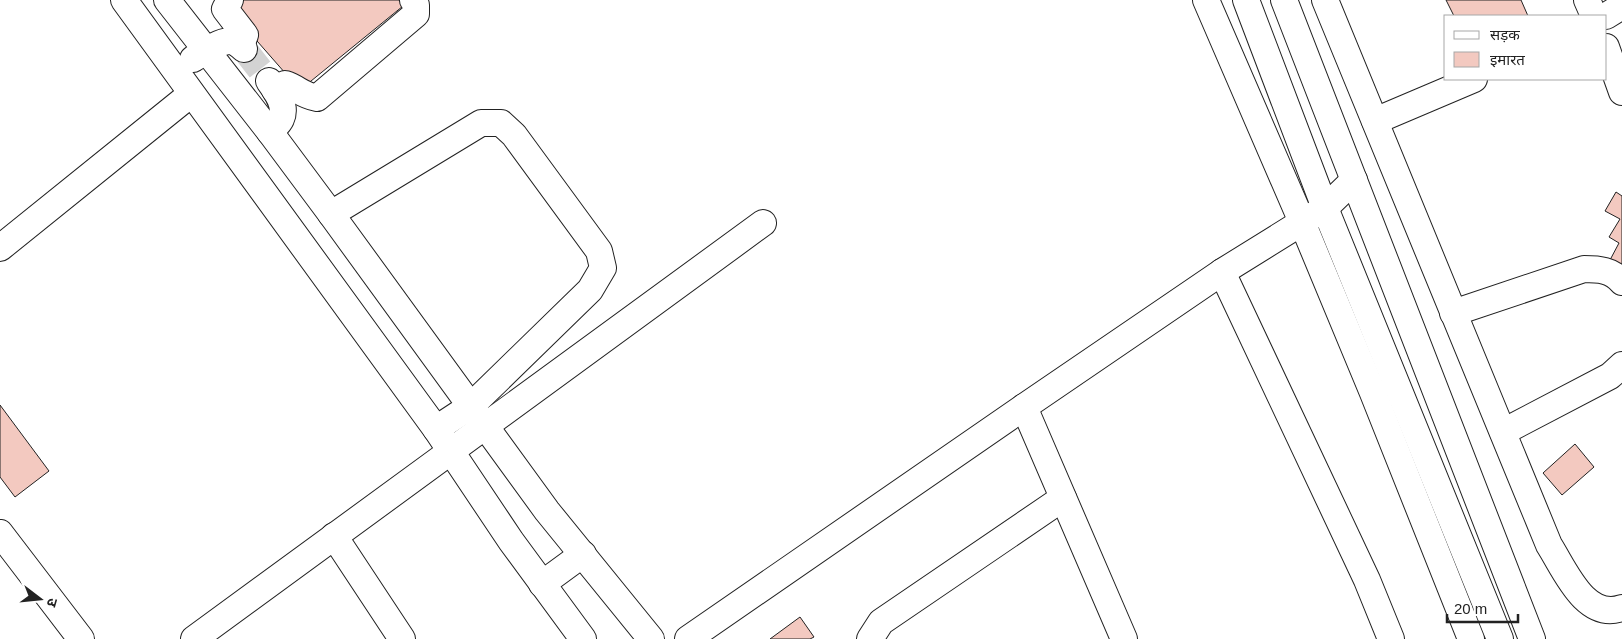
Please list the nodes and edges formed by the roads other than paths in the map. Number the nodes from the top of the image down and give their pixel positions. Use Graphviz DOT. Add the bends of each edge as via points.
graph roads {
  1 [pos="124,0"];
  2 [pos="167,0"];
  3 [pos="230,0"];
  4 [pos="413,0"];
  5 [pos="1206,0"];
  6 [pos="1246,0"];
  7 [pos="1284,0"];
  8 [pos="1325,0"];
  9 [pos="1587,0"];
  10 [pos="1622,6"];
  11 [pos="1594,15"];
  12 [pos="1607,15"];
  13 [pos="206,50"];
  14 [pos="1607,50"];
  15 [pos="176,71"];
  16 [pos="1472,80"];
  17 [pos="1622,92"];
  18 [pos="191,94"];
  19 [pos="1375,121"];
  20 [pos="270,132"];
  21 [pos="1354,180"];
  22 [pos="1324,208"];
  23 [pos="331,214"];
  24 [pos="1302,222"];
  25 [pos="763,224"];
  26 [pos="0,248"];
  27 [pos="1222,272"];
  28 [pos="1622,282"];
  29 [pos="1453,313"];
  30 [pos="1622,365"];
  31 [pos="1024,407"];
  32 [pos="478,416"];
  33 [pos="436,429"];
  34 [pos="1502,432"];
  35 [pos="452,451"];
  36 [pos="1063,498"];
  37 [pos="0,533"];
  38 [pos="334,536"];
  39 [pos="582,554"];
  40 [pos="542,584"];
  41 [pos="1622,608"];
  42 [pos="78,638"];
  43 [pos="194,639"];
  44 [pos="402,639"];
  45 [pos="583,639"];
  46 [pos="651,639"];
  47 [pos="688,639"];
  48 [pos="870,639"];
  49 [pos="1124,639"];
  50 [pos="1391,639"];
  51 [pos="1471,639"];
  52 [pos="1500,639"];
  53 [pos="1532,639"];
  1 -- 15 [label="street"];
  2 -- 13 [label="street"];
  3 -- 13 [label="street" via="225,8 245,35 243,40 240,46 230,41"];
  4 -- 20 [label="street" via="416,14 317,98 303,95 285,84 272,86 283,108 281,119"];
  5 -- 24 [label="street"];
  6 -- 22 [label="street"];
  7 -- 21 [label="street"];
  8 -- 19 [label="street"];
  9 -- 11 [label="street"];
  10 -- 12 [label="street"];
  13 -- 15 [label="street"];
  13 -- 20 [label="street"];
  14 -- 17 [label="street"];
  15 -- 18 [label="street"];
  16 -- 19 [label="street"];
  18 -- 26 [label="street"];
  18 -- 33 [label="street"];
  19 -- 29 [label="street"];
  20 -- 23 [label="street"];
  21 -- 22 [label="street"];
  21 -- 53 [label="street"];
  22 -- 24 [label="street"];
  22 -- 52 [label="street"];
  23 -- 32 [label="street"];
  23 -- 32 [label="street" via="481,123 501,123 514,135 571,212 599,252 603,268 590,290"];
  24 -- 27 [label="street"];
  24 -- 51 [label="street"];
  25 -- 32 [label="street"];
  27 -- 31 [label="street"];
  27 -- 50 [label="street" via="1367,580"];
  28 -- 29 [label="street" via="1607,271 1584,269"];
  29 -- 34 [label="street"];
  30 -- 34 [label="street" via="1610,376"];
  31 -- 36 [label="street"];
  31 -- 47 [label="street"];
  32 -- 33 [label="street"];
  32 -- 35 [label="street"];
  32 -- 39 [label="street"];
  33 -- 35 [label="street"];
  34 -- 41 [label="street" via="1549,545 1578,593 1597,608 1613,611"];
  35 -- 38 [label="street"];
  35 -- 40 [label="street"];
  36 -- 48 [label="street" via="881,622"];
  36 -- 49 [label="street"];
  37 -- 42 [label="street"];
  38 -- 43 [label="street"];
  38 -- 44 [label="street"];
  39 -- 40 [label="street"];
  39 -- 46 [label="street"];
  40 -- 45 [label="street"];
}
